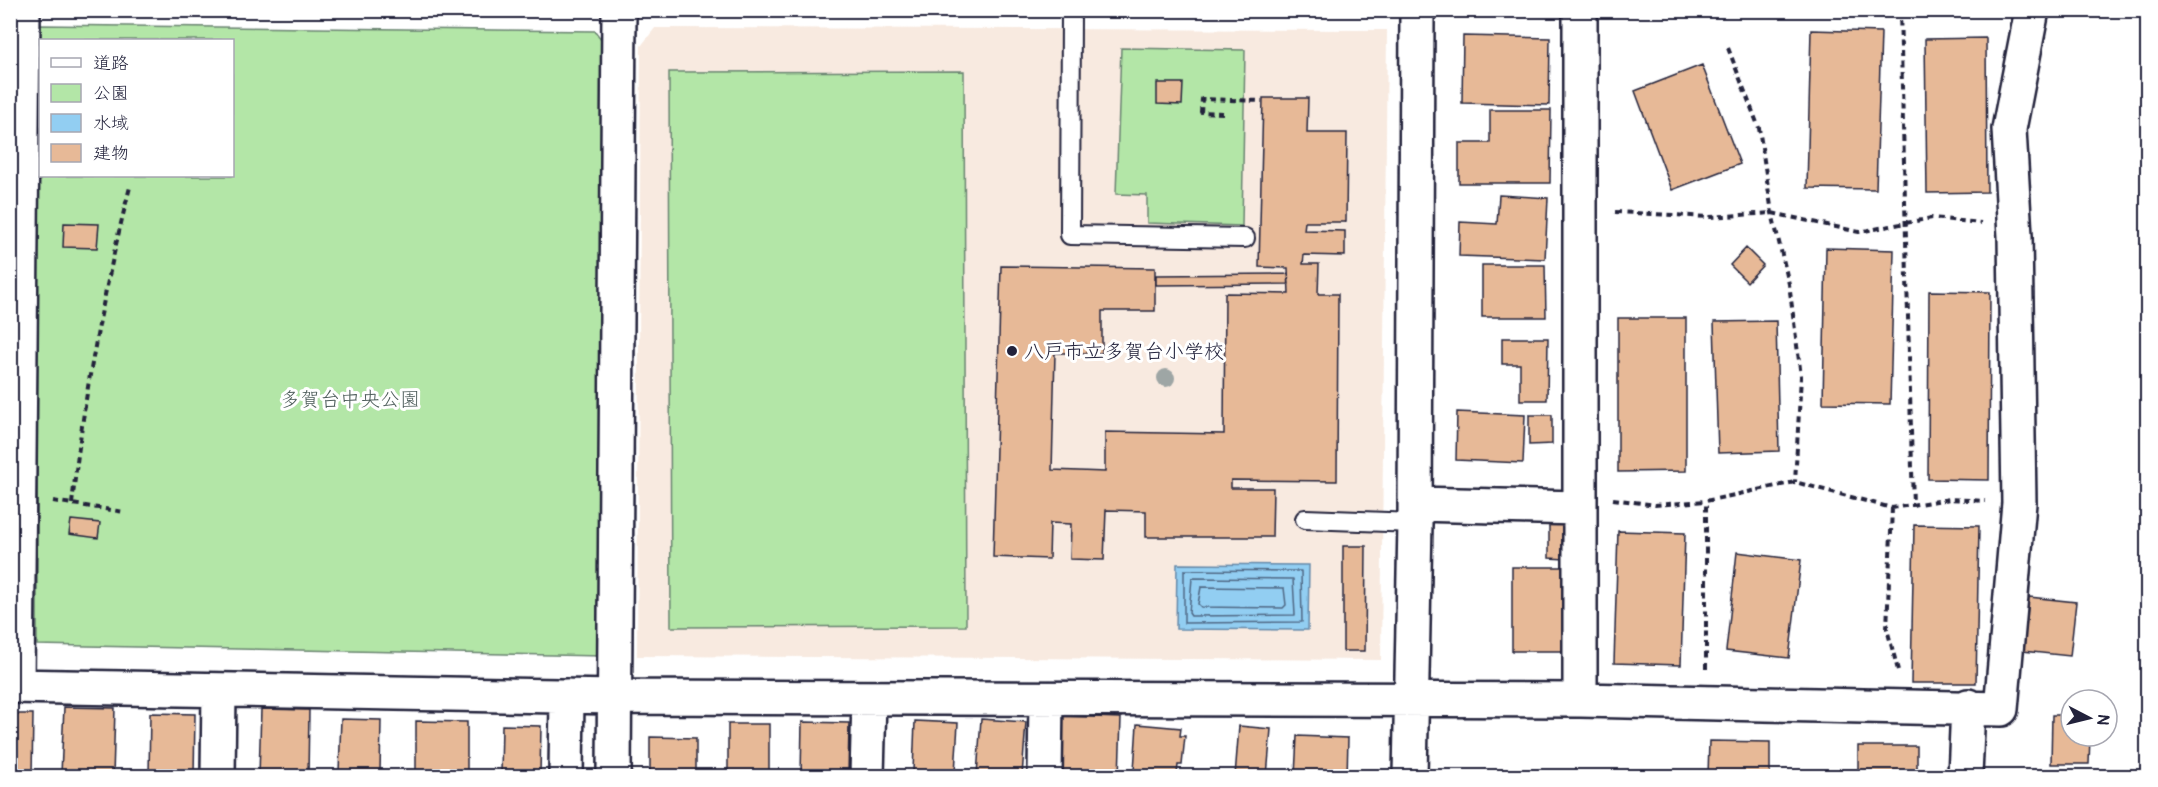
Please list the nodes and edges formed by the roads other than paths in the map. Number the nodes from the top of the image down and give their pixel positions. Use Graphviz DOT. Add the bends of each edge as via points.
graph roads {
  1 [pos="22,10"];
  2 [pos="620,10"];
  3 [pos="1071,10"];
  4 [pos="1417,10"];
  5 [pos="1580,10"];
  6 [pos="2032,10"];
  7 [pos="1245,238"];
  8 [pos="1580,501"];
  9 [pos="1415,514"];
  10 [pos="1305,519"];
  11 [pos="14,686"];
  12 [pos="219,690"];
  13 [pos="567,696"];
  14 [pos="615,697"];
  15 [pos="869,698"];
  16 [pos="1046,699"];
  17 [pos="1412,700"];
  18 [pos="1580,700"];
  19 [pos="1968,706"];
  20 [pos="219,777"];
  21 [pos="566,777"];
  22 [pos="614,777"];
  23 [pos="867,777"];
  24 [pos="1045,777"];
  25 [pos="1410,777"];
  26 [pos="1965,777"];
  1 -- 11 [label="street"];
  2 -- 14 [label="street"];
  3 -- 7 [label="lane" via="1070,235"];
  4 -- 9 [label="street"];
  5 -- 8 [label="street"];
  6 -- 19 [label="street" via="2009,129 2015,236 2019,503 2001,709"];
  8 -- 9 [label="street"];
  8 -- 18 [label="street"];
  9 -- 10 [label="lane"];
  9 -- 17 [label="street"];
  11 -- 12 [label="street"];
  12 -- 13 [label="street"];
  12 -- 20 [label="street"];
  13 -- 14 [label="street"];
  13 -- 21 [label="street"];
  14 -- 15 [label="street"];
  14 -- 22 [label="street"];
  15 -- 16 [label="street"];
  15 -- 23 [label="street"];
  16 -- 17 [label="street"];
  16 -- 24 [label="street"];
  17 -- 18 [label="street"];
  17 -- 25 [label="street"];
  18 -- 19 [label="street"];
  19 -- 26 [label="street"];
}
